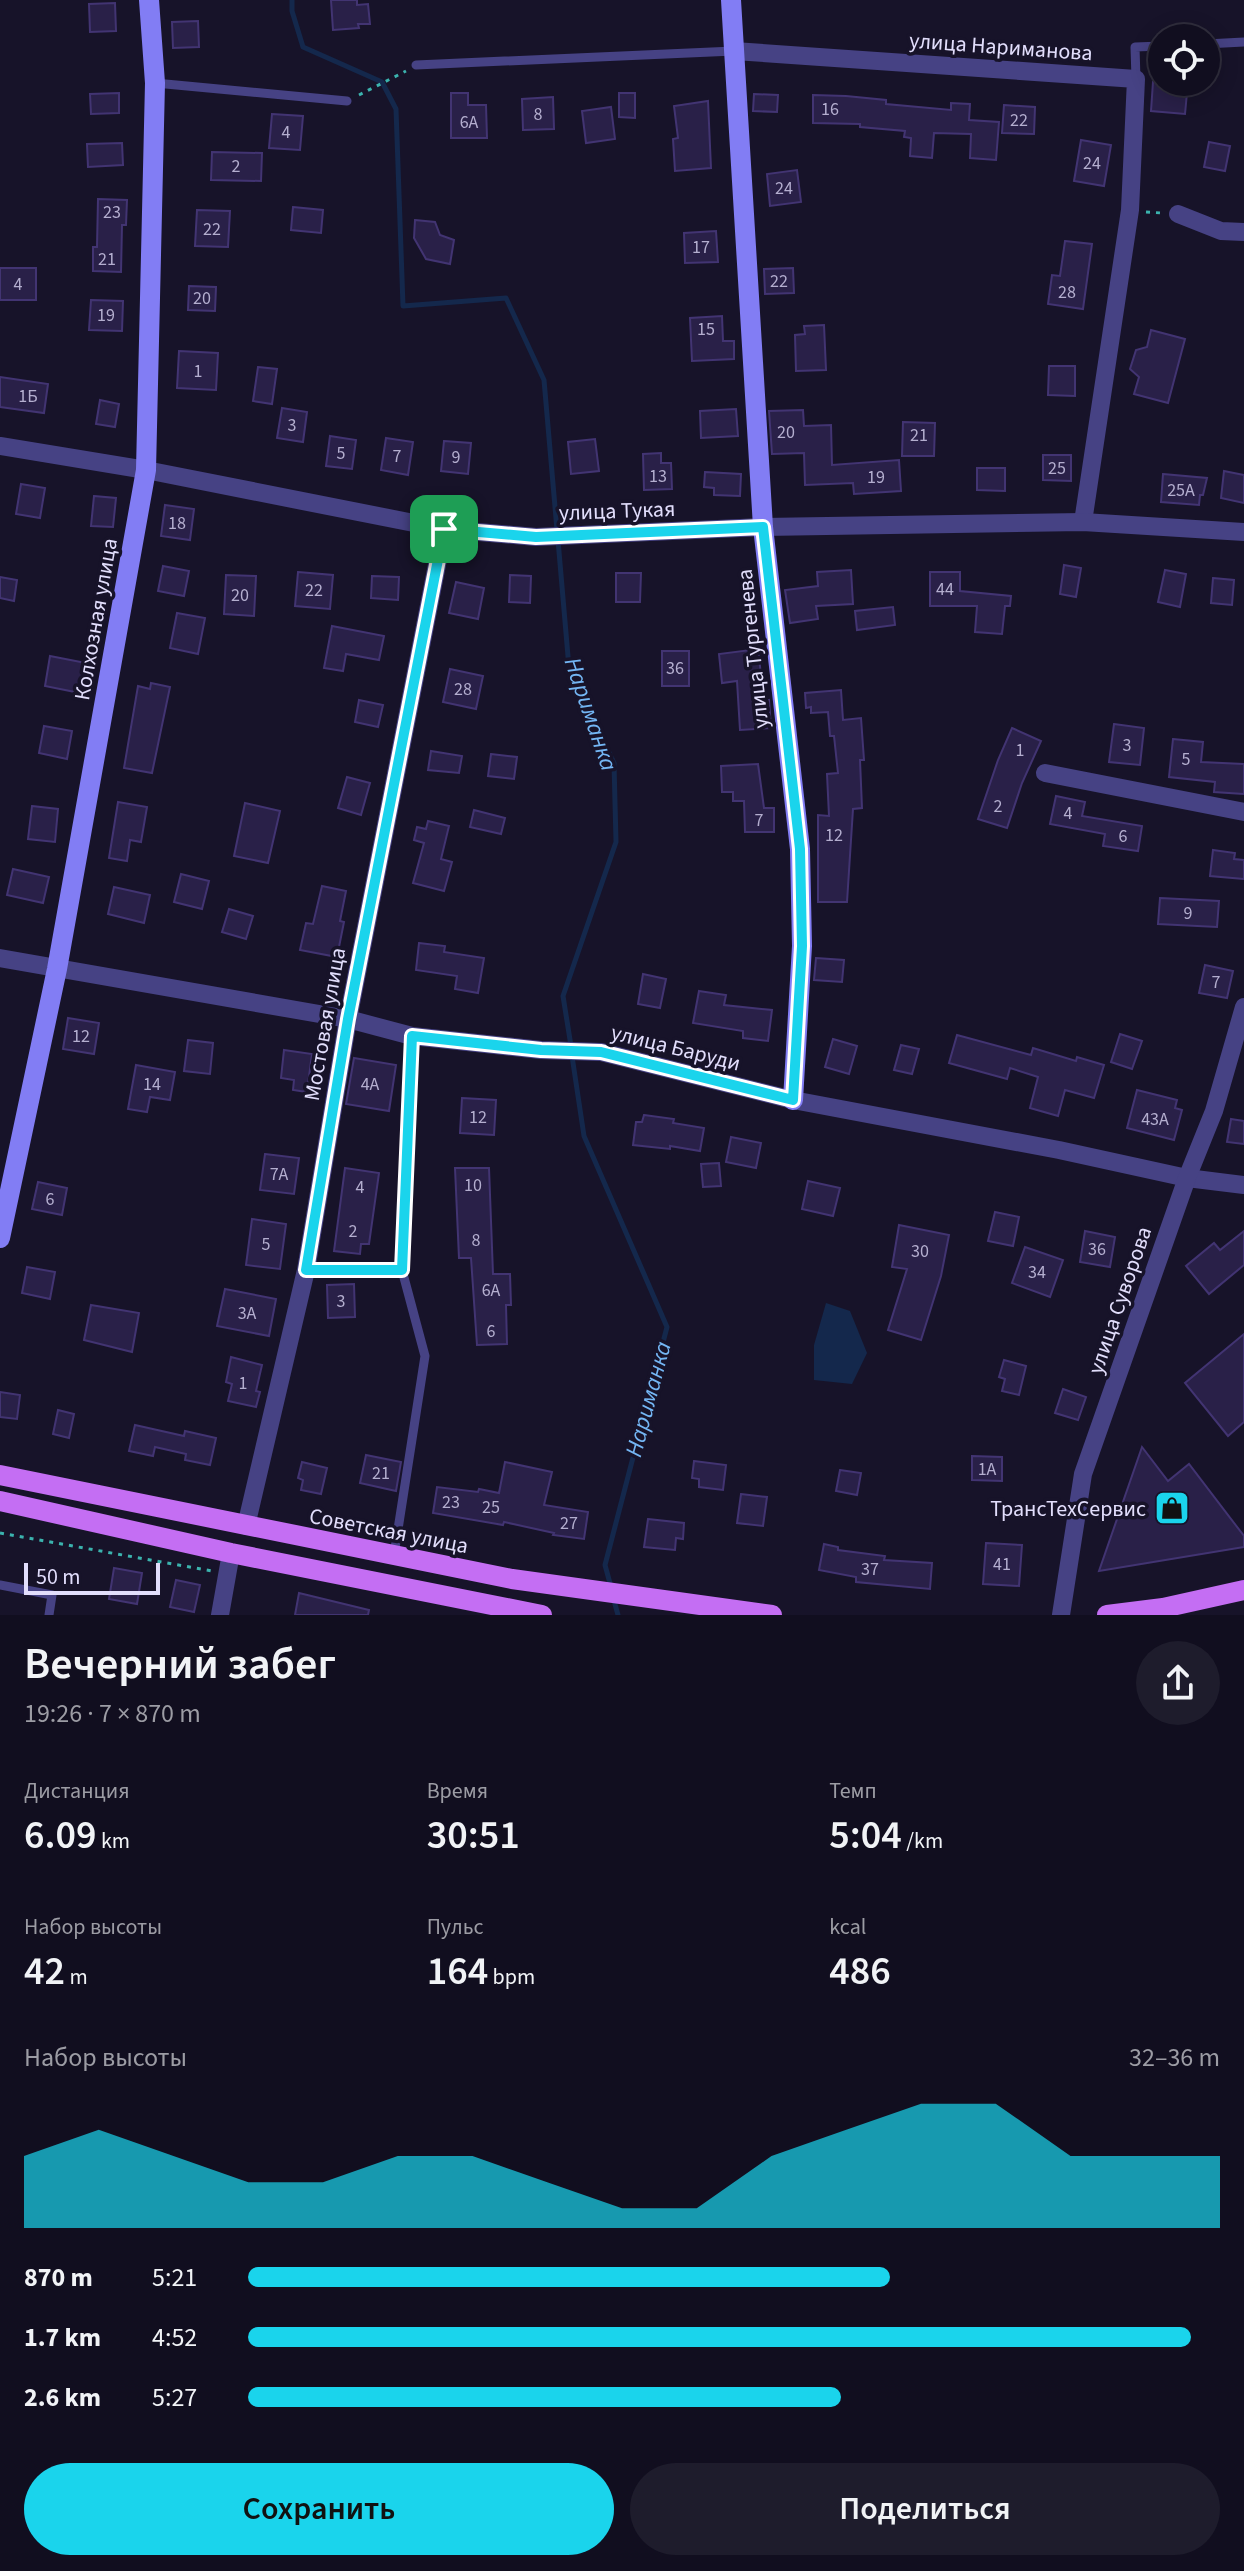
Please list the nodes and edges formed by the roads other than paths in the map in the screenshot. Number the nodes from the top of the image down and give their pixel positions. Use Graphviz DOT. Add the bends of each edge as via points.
graph roads {
  1 [pos="149,0"];
  2 [pos="731,0"];
  3 [pos="1244,42"];
  4 [pos="1220,43"];
  5 [pos="1148,47"];
  6 [pos="734,51"];
  7 [pos="416,65"];
  8 [pos="1136,79"];
  9 [pos="155,83"];
  10 [pos="347,101"];
  11 [pos="1178,214"];
  12 [pos="1244,232"];
  13 [pos="0,446"];
  14 [pos="146,470"];
  15 [pos="1083,522"];
  16 [pos="763,527"];
  17 [pos="444,529"];
  18 [pos="1244,532"];
  19 [pos="1045,773"];
  20 [pos="1244,812"];
  21 [pos="0,958"];
  22 [pos="57,969"];
  23 [pos="1244,1007"];
  24 [pos="348,1019"];
  25 [pos="412,1036"];
  26 [pos="793,1100"];
  27 [pos="1187,1178"];
  28 [pos="1244,1185"];
  29 [pos="0,1238"];
  30 [pos="306,1270"];
  31 [pos="402,1270"];
  32 [pos="0,1475"];
  33 [pos="0,1501"];
  34 [pos="246,1526"];
  35 [pos="231,1553"];
  36 [pos="394,1557"];
  37 [pos="0,1585"];
  38 [pos="1244,1590"];
  39 [pos="49,1615"];
  40 [pos="220,1615"];
  41 [pos="542,1615"];
  42 [pos="772,1615"];
  43 [pos="1061,1615"];
  44 [pos="1107,1615"];
  1 -- 9 [label="street, Колхозная улица"];
  2 -- 6 [label="street, улица Тургенева"];
  3 -- 4 [label="lane"];
  5 -- 8 [label="lane" via="1135,47"];
  6 -- 7 [label="lane, улица Нариманова"];
  6 -- 8 [label="street, улица Нариманова"];
  6 -- 16 [label="street, улица Тургенева"];
  8 -- 15 [label="street" via="1130,210"];
  9 -- 10 [label="lane"];
  9 -- 14 [label="street, Колхозная улица"];
  11 -- 12 [label="street" via="1221,231"];
  13 -- 14 [label="street, улица Тукая"];
  14 -- 17 [label="street, улица Тукая"];
  14 -- 22 [label="street, Колхозная улица"];
  15 -- 16 [label="street, улица Тукая"];
  15 -- 18 [label="street, улица Тукая"];
  16 -- 17 [label="street, улица Тукая" via="536,537"];
  16 -- 26 [label="street, улица Тургенева" via="800,849 802,946"];
  17 -- 24 [label="street, Мостовая улица"];
  19 -- 20 [label="street"];
  21 -- 22 [label="street, улица Баруди"];
  22 -- 24 [label="street, улица Баруди"];
  22 -- 29 [label="street, Колхозная улица"];
  23 -- 27 [label="street, улица Суворова" via="1214,1111"];
  24 -- 25 [label="street, улица Баруди"];
  24 -- 30 [label="street, Мостовая улица"];
  25 -- 26 [label="street, улица Баруди" via="601,1052"];
  25 -- 31 [label="lane"];
  26 -- 27 [label="street, улица Баруди"];
  27 -- 28 [label="street, улица Баруди"];
  27 -- 43 [label="street, улица Суворова" via="1083,1474"];
  30 -- 31 [label="lane"];
  30 -- 34 [label="street, Мостовая улица"];
  31 -- 36 [label="lane" via="425,1356"];
  32 -- 34 [label="main road, Советская улица"];
  33 -- 35 [label="main road"];
  34 -- 36 [label="main road, Советская улица"];
  35 -- 40 [label="street"];
  35 -- 41 [label="main road"];
  36 -- 42 [label="main road, Советская улица"];
  37 -- 39 [label="lane" via="52,1595"];
  38 -- 44 [label="main road"];
}
